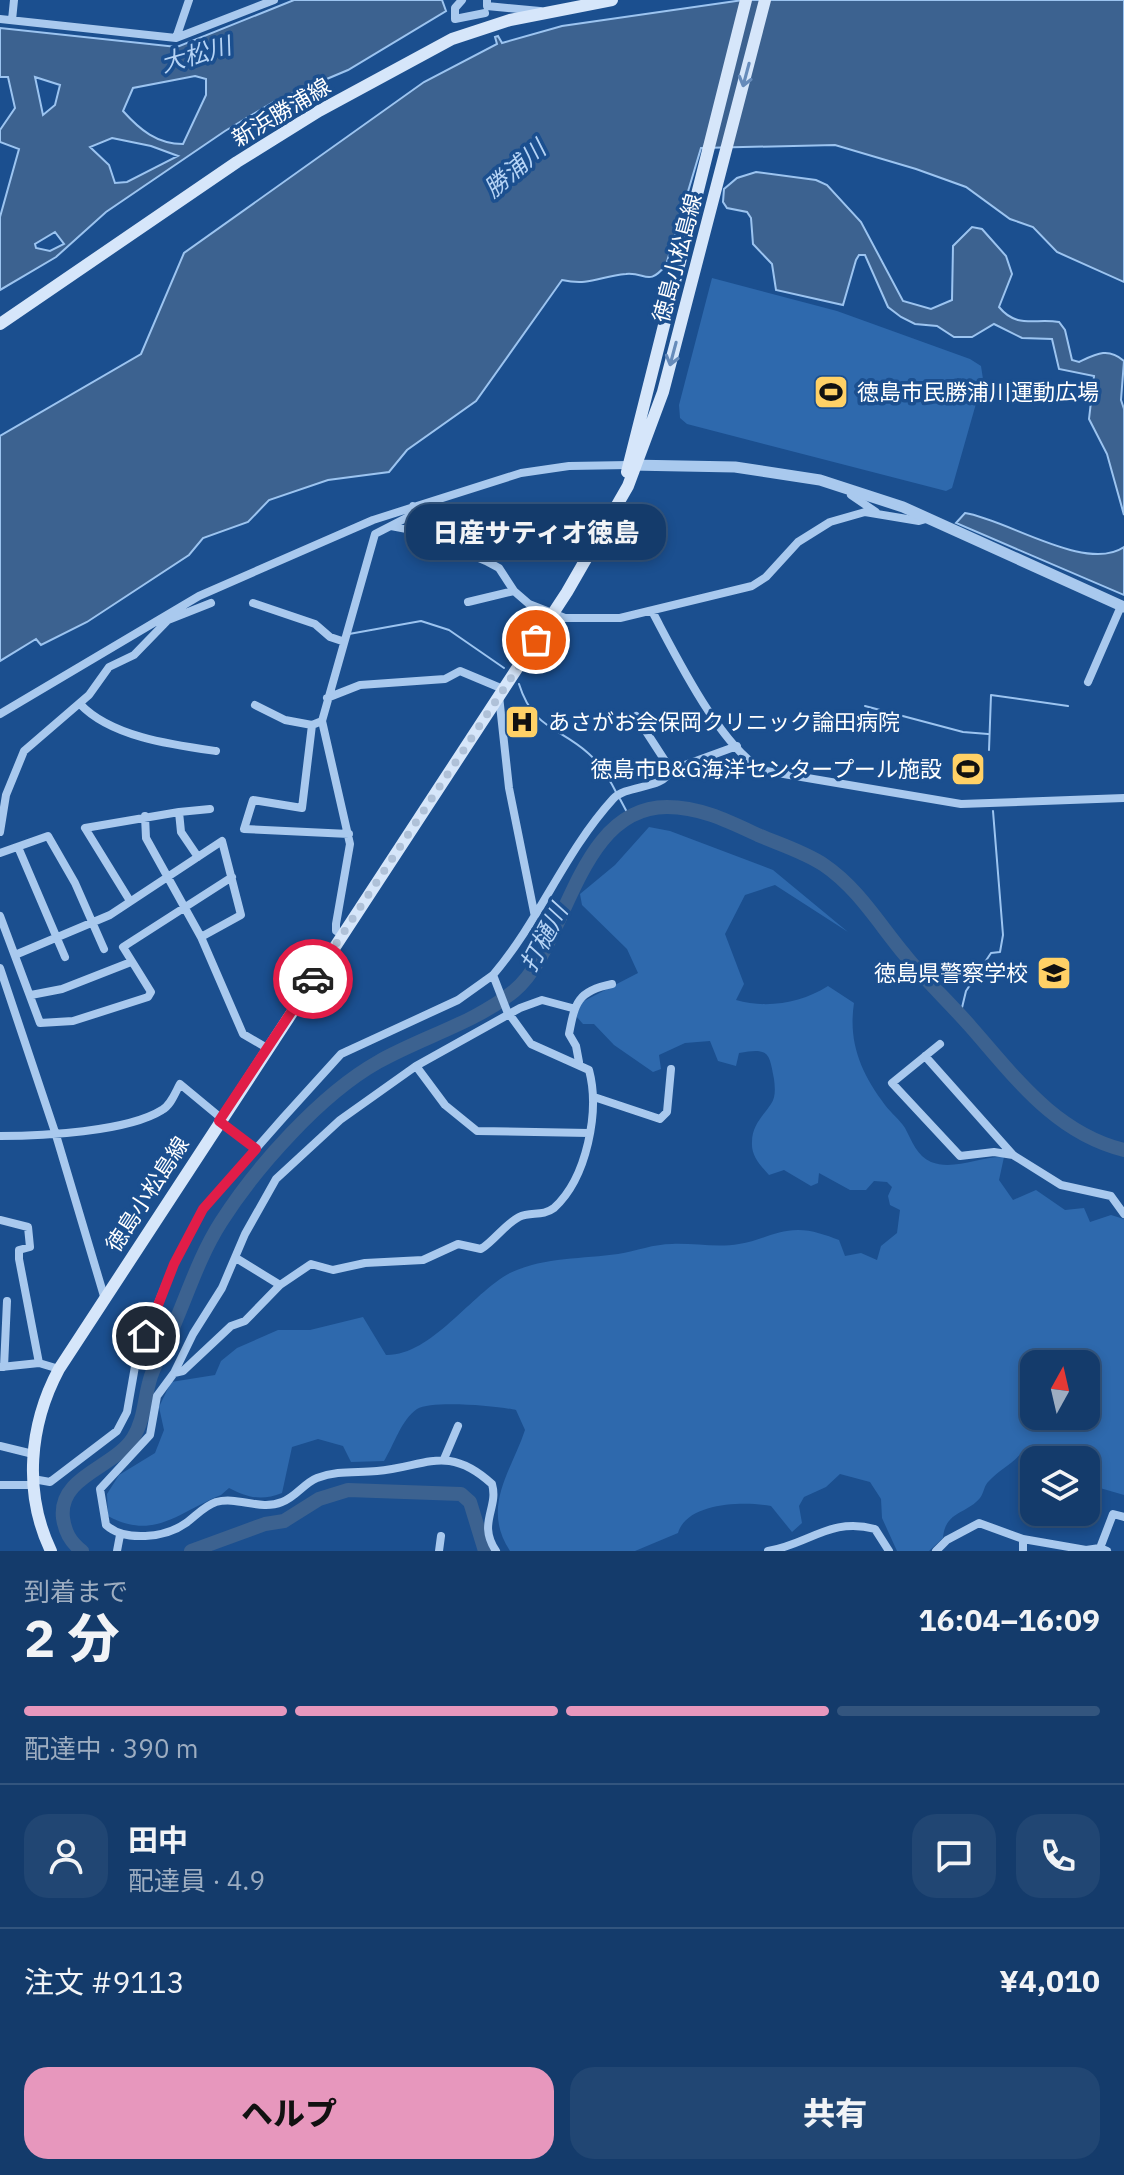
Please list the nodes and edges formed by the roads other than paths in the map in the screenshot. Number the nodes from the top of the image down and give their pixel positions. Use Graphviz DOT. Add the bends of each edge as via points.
graph roads {
  1 [pos="14,0"];
  2 [pos="178,0"];
  3 [pos="274,0"];
  4 [pos="462,0"];
  5 [pos="602,0"];
  6 [pos="746,0"];
  7 [pos="765,0"];
  8 [pos="189,1"];
  9 [pos="487,11"];
  10 [pos="547,12"];
  11 [pos="0,19"];
  12 [pos="12,20"];
  13 [pos="176,38"];
  14 [pos="3,318"];
  15 [pos="639,448"];
  16 [pos="633,465"];
  17 [pos="838,485"];
  18 [pos="413,506"];
  19 [pos="877,512"];
  20 [pos="926,519"];
  21 [pos="361,526"];
  22 [pos="391,526"];
  23 [pos="381,528"];
  24 [pos="514,591"];
  25 [pos="468,602"];
  26 [pos="211,603"];
  27 [pos="253,603"];
  28 [pos="1122,607"];
  29 [pos="652,611"];
  30 [pos="552,615"];
  31 [pos="166,618"];
  32 [pos="342,641"];
  33 [pos="1088,682"];
  34 [pos="501,693"];
  35 [pos="327,698"];
  36 [pos="80,704"];
  37 [pos="255,705"];
  38 [pos="0,714"];
  39 [pos="636,716"];
  40 [pos="322,721"];
  41 [pos="312,725"];
  42 [pos="737,746"];
  43 [pos="216,751"];
  44 [pos="671,770"];
  45 [pos="1124,798"];
  46 [pos="210,809"];
  47 [pos="179,812"];
  48 [pos="145,816"];
  49 [pos="0,832"];
  50 [pos="349,834"];
  51 [pos="18,847"];
  52 [pos="0,853"];
  53 [pos="198,857"];
  54 [pos="232,877"];
  55 [pos="168,878"];
  56 [pos="130,901"];
  57 [pos="185,908"];
  58 [pos="0,916"];
  59 [pos="535,917"];
  60 [pos="92,922"];
  61 [pos="342,934"];
  62 [pos="57,937"];
  63 [pos="201,937"];
  64 [pos="104,949"];
  65 [pos="15,955"];
  66 [pos="65,957"];
  67 [pos="131,962"];
  68 [pos="0,968"];
  69 [pos="493,977"];
  70 [pos="612,984"];
  71 [pos="31,995"];
  72 [pos="572,1008"];
  73 [pos="508,1012"];
  74 [pos="940,1044"];
  75 [pos="267,1048"];
  76 [pos="925,1056"];
  77 [pos="579,1062"];
  78 [pos="416,1066"];
  79 [pos="671,1069"];
  80 [pos="594,1097"];
  81 [pos="220,1120"];
  82 [pos="589,1133"];
  83 [pos="56,1135"];
  84 [pos="0,1136"];
  85 [pos="256,1149"];
  86 [pos="1013,1155"];
  87 [pos="1124,1214"];
  88 [pos="0,1220"];
  89 [pos="236,1258"];
  90 [pos="280,1285"];
  91 [pos="104,1296"];
  92 [pos="7,1301"];
  93 [pos="39,1363"];
  94 [pos="2,1367"];
  95 [pos="59,1369"];
  96 [pos="174,1373"];
  97 [pos="458,1426"];
  98 [pos="0,1446"];
  99 [pos="33,1454"];
  100 [pos="444,1459"];
  101 [pos="33,1482"];
  102 [pos="0,1485"];
  103 [pos="1124,1517"];
  104 [pos="120,1535"];
  105 [pos="441,1536"];
  106 [pos="1023,1539"];
  107 [pos="117,1548"];
  108 [pos="1104,1549"];
  109 [pos="51,1551"];
  110 [pos="439,1551"];
  111 [pos="496,1551"];
  112 [pos="768,1551"];
  113 [pos="889,1551"];
  114 [pos="936,1551"];
  115 [pos="1023,1551"];
  1 -- 12 [label="street"];
  2 -- 8 [label="street"];
  3 -- 13 [label="street"];
  4 -- 9 [label="street" via="455,19"];
  5 -- 10 [label="main road, 新浜勝浦線"];
  6 -- 15 [label="main road, 徳島小松島線"];
  7 -- 15 [label="main road, 徳島小松島線, one-way" via="663,392"];
  8 -- 13 [label="street"];
  9 -- 10 [label="main road, 新浜勝浦線"];
  9 -- 10 [label="street"];
  9 -- 14 [label="main road, 新浜勝浦線" via="452,39 237,162"];
  11 -- 12 [label="street"];
  12 -- 13 [label="street"];
  15 -- 16 [label="main road, 徳島小松島線"];
  16 -- 17 [label="street" via="735,467"];
  16 -- 18 [label="street" via="521,473"];
  16 -- 30 [label="main road, 徳島小松島線" via="609,520"];
  17 -- 19 [label="street"];
  17 -- 20 [label="street"];
  18 -- 21 [label="street"];
  18 -- 22 [label="street" via="410,516"];
  19 -- 20 [label="street"];
  19 -- 29 [label="street" via="818,528 752,586"];
  20 -- 28 [label="street"];
  21 -- 23 [label="street"];
  21 -- 31 [label="street" via="232,580"];
  22 -- 23 [label="street"];
  22 -- 24 [label="street" via="486,561 499,568"];
  23 -- 32 [label="street" via="372,541"];
  24 -- 25 [label="street"];
  24 -- 30 [label="street"];
  26 -- 31 [label="street"];
  27 -- 32 [label="street" via="315,624"];
  28 -- 33 [label="street"];
  29 -- 30 [label="street" via="610,619"];
  29 -- 42 [label="street" via="689,681"];
  30 -- 34 [label="main road, 徳島小松島線"];
  31 -- 36 [label="street" via="134,655 109,667"];
  31 -- 38 [label="street"];
  32 -- 35 [label="street"];
  34 -- 35 [label="street" via="460,671 445,679 360,685"];
  34 -- 59 [label="street" via="514,816"];
  34 -- 61 [label="main road, 徳島小松島線"];
  35 -- 40 [label="street"];
  36 -- 43 [label="street" via="98,718 162,745"];
  36 -- 49 [label="street" via="20,757"];
  37 -- 41 [label="street" via="285,720"];
  39 -- 44 [label="street"];
  40 -- 41 [label="street"];
  40 -- 50 [label="street"];
  41 -- 50 [label="street" via="302,808 253,800 244,829"];
  42 -- 44 [label="street"];
  42 -- 45 [label="street" via="766,771 940,801"];
  44 -- 59 [label="street" via="665,778 614,797 576,846"];
  46 -- 47 [label="street"];
  47 -- 48 [label="street"];
  47 -- 53 [label="street" via="181,832"];
  48 -- 55 [label="street" via="146,838"];
  48 -- 56 [label="street" via="85,828"];
  50 -- 61 [label="street" via="336,924"];
  51 -- 52 [label="street"];
  51 -- 60 [label="street" via="48,836"];
  51 -- 62 [label="street"];
  53 -- 54 [label="street" via="224,842"];
  53 -- 55 [label="street"];
  54 -- 57 [label="street"];
  54 -- 63 [label="street" via="241,915"];
  55 -- 56 [label="street"];
  55 -- 57 [label="street"];
  56 -- 60 [label="street"];
  57 -- 63 [label="street"];
  57 -- 67 [label="street" via="123,947"];
  58 -- 65 [label="street"];
  59 -- 69 [label="street"];
  60 -- 62 [label="street"];
  60 -- 64 [label="street"];
  61 -- 75 [label="main road, 徳島小松島線"];
  62 -- 65 [label="street"];
  62 -- 66 [label="street"];
  63 -- 75 [label="street" via="243,1034"];
  65 -- 71 [label="street"];
  67 -- 71 [label="street" via="62,989"];
  67 -- 71 [label="street" via="151,992 148,997 73,1021 40,1023"];
  68 -- 83 [label="street"];
  69 -- 73 [label="street"];
  69 -- 85 [label="street" via="458,1000 341,1054"];
  70 -- 72 [label="street" via="588,993"];
  72 -- 73 [label="street" via="542,1000"];
  72 -- 77 [label="street" via="569,1034"];
  73 -- 77 [label="street" via="531,1044"];
  73 -- 78 [label="street"];
  74 -- 76 [label="street"];
  75 -- 81 [label="main road, 徳島小松島線"];
  76 -- 86 [label="street"];
  76 -- 86 [label="street" via="892,1083 960,1156"];
  77 -- 80 [label="street" via="589,1070"];
  78 -- 82 [label="street" via="445,1105 477,1131"];
  78 -- 89 [label="street" via="340,1120 283,1170"];
  79 -- 80 [label="street" via="667,1112 660,1119"];
  80 -- 82 [label="street"];
  81 -- 83 [label="street" via="180,1084 161,1111"];
  81 -- 85 [label="street"];
  81 -- 91 [label="main road, 徳島小松島線"];
  82 -- 90 [label="street" via="574,1182 556,1206 518,1218 481,1249 458,1244 423,1260 333,1270 311,1264"];
  83 -- 84 [label="street"];
  83 -- 91 [label="street"];
  85 -- 101 [label="street" via="203,1209 174,1264 137,1355 127,1412 117,1431 50,1482"];
  86 -- 87 [label="street" via="1061,1185 1111,1196"];
  88 -- 93 [label="street" via="28,1227 30,1247 19,1250 19,1259"];
  89 -- 90 [label="street"];
  89 -- 96 [label="street"];
  90 -- 96 [label="street" via="245,1321 231,1326 183,1371"];
  91 -- 95 [label="main road, 徳島小松島線"];
  92 -- 94 [label="street"];
  93 -- 94 [label="street"];
  93 -- 95 [label="street"];
  95 -- 99 [label="main road, 徳島小松島線" via="45,1397"];
  96 -- 104 [label="street" via="157,1396 150,1435 100,1489 103,1521"];
  97 -- 100 [label="street"];
  98 -- 99 [label="street"];
  99 -- 101 [label="main road, 徳島小松島線"];
  100 -- 104 [label="street" via="375,1472 334,1472 312,1480 282,1503 213,1503 168,1532"];
  100 -- 111 [label="street" via="492,1484 486,1520"];
  101 -- 102 [label="street"];
  101 -- 109 [label="main road, 徳島小松島線" via="40,1525"];
  103 -- 108 [label="street" via="1113,1514"];
  104 -- 107 [label="street"];
  105 -- 110 [label="street"];
  106 -- 108 [label="street"];
  106 -- 114 [label="street" via="973,1524"];
  106 -- 115 [label="street"];
  112 -- 113 [label="street" via="788,1548 830,1527 859,1525 875,1529"];
}
